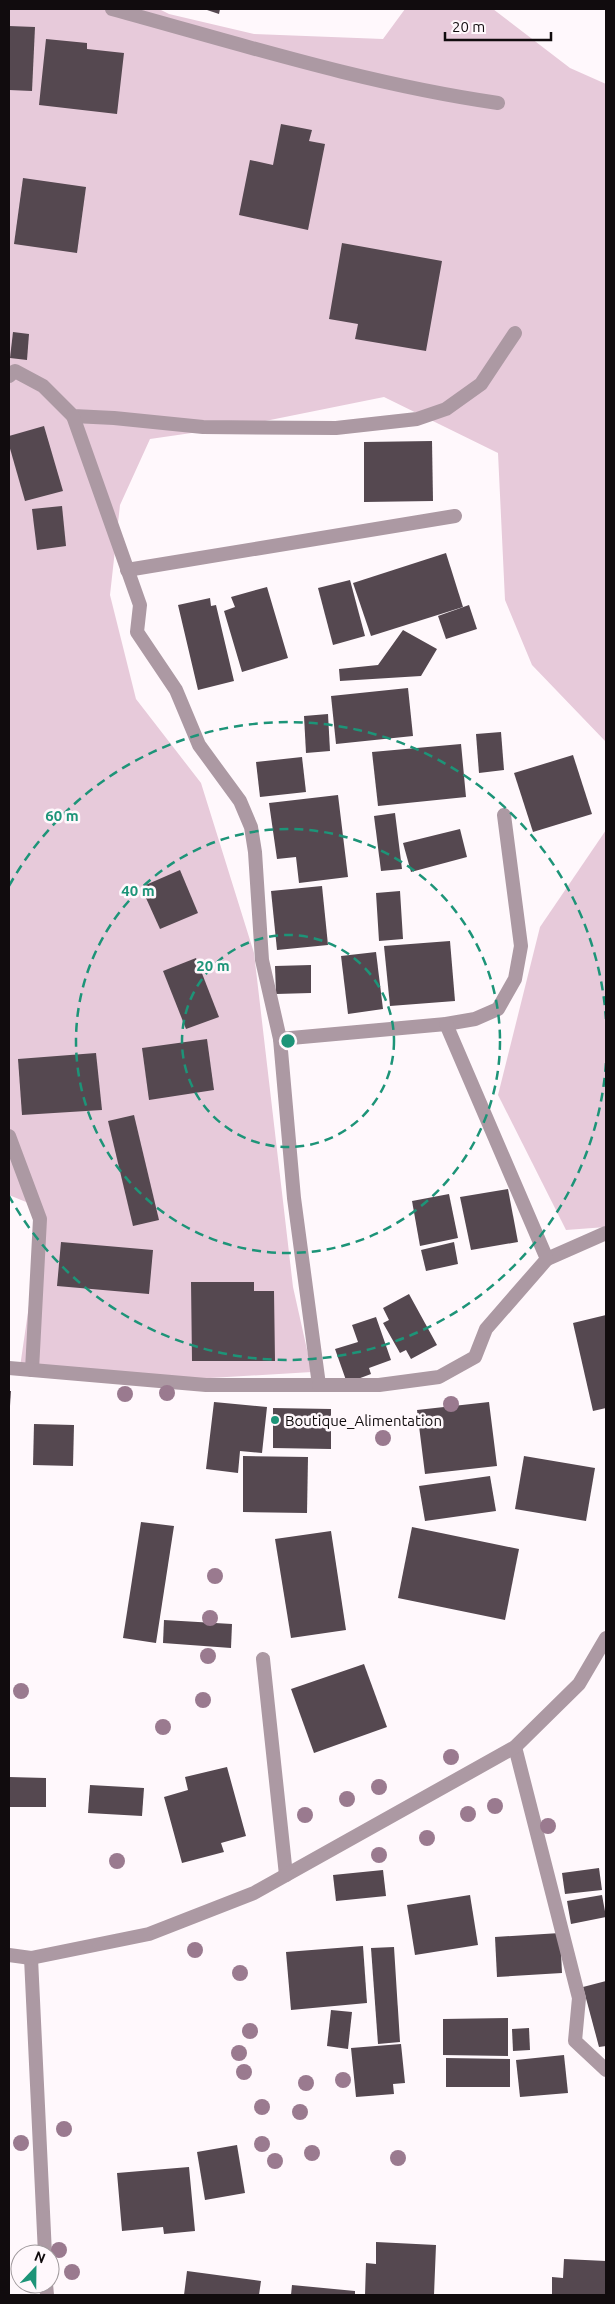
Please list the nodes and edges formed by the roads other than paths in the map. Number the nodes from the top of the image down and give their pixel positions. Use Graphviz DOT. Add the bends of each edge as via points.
graph roads {
  1 [pos="112,9"];
  2 [pos="498,103"];
  3 [pos="515,332"];
  4 [pos="9,376"];
  5 [pos="73,416"];
  6 [pos="455,516"];
  7 [pos="127,570"];
  8 [pos="504,814"];
  9 [pos="446,1024"];
  10 [pos="280,1039"];
  11 [pos="9,1136"];
  12 [pos="606,1233"];
  13 [pos="547,1259"];
  14 [pos="9,1368"];
  15 [pos="32,1370"];
  16 [pos="319,1385"];
  17 [pos="606,1638"];
  18 [pos="263,1659"];
  19 [pos="516,1747"];
  20 [pos="286,1875"];
  21 [pos="9,1955"];
  22 [pos="31,1958"];
  23 [pos="606,2070"];
  24 [pos="45,2244"];
  1 -- 2 [label="street" via="370,80"];
  3 -- 5 [label="street" via="481,384 446,409 417,419 336,428 203,427"];
  4 -- 5 [label="street" via="15,371 43,386"];
  5 -- 7 [label="street"];
  6 -- 7 [label="street"];
  7 -- 10 [label="street" via="140,604 138,632 176,690 200,744 240,801 251,827 262,960"];
  8 -- 9 [label="street" via="521,946 515,979 498,1009 475,1019"];
  9 -- 10 [label="street"];
  9 -- 13 [label="street"];
  10 -- 16 [label="street" via="294,1198"];
  11 -- 15 [label="street" via="40,1219"];
  12 -- 13 [label="street"];
  13 -- 16 [label="street" via="486,1329 475,1357 439,1377 379,1385"];
  14 -- 15 [label="street"];
  15 -- 16 [label="street" via="206,1385"];
  17 -- 19 [label="street" via="578,1684"];
  18 -- 20 [label="street"];
  19 -- 20 [label="street"];
  19 -- 23 [label="street" via="579,1998 575,2041"];
  20 -- 22 [label="street" via="254,1893 149,1934"];
  21 -- 22 [label="street"];
  22 -- 24 [label="street"];
}
